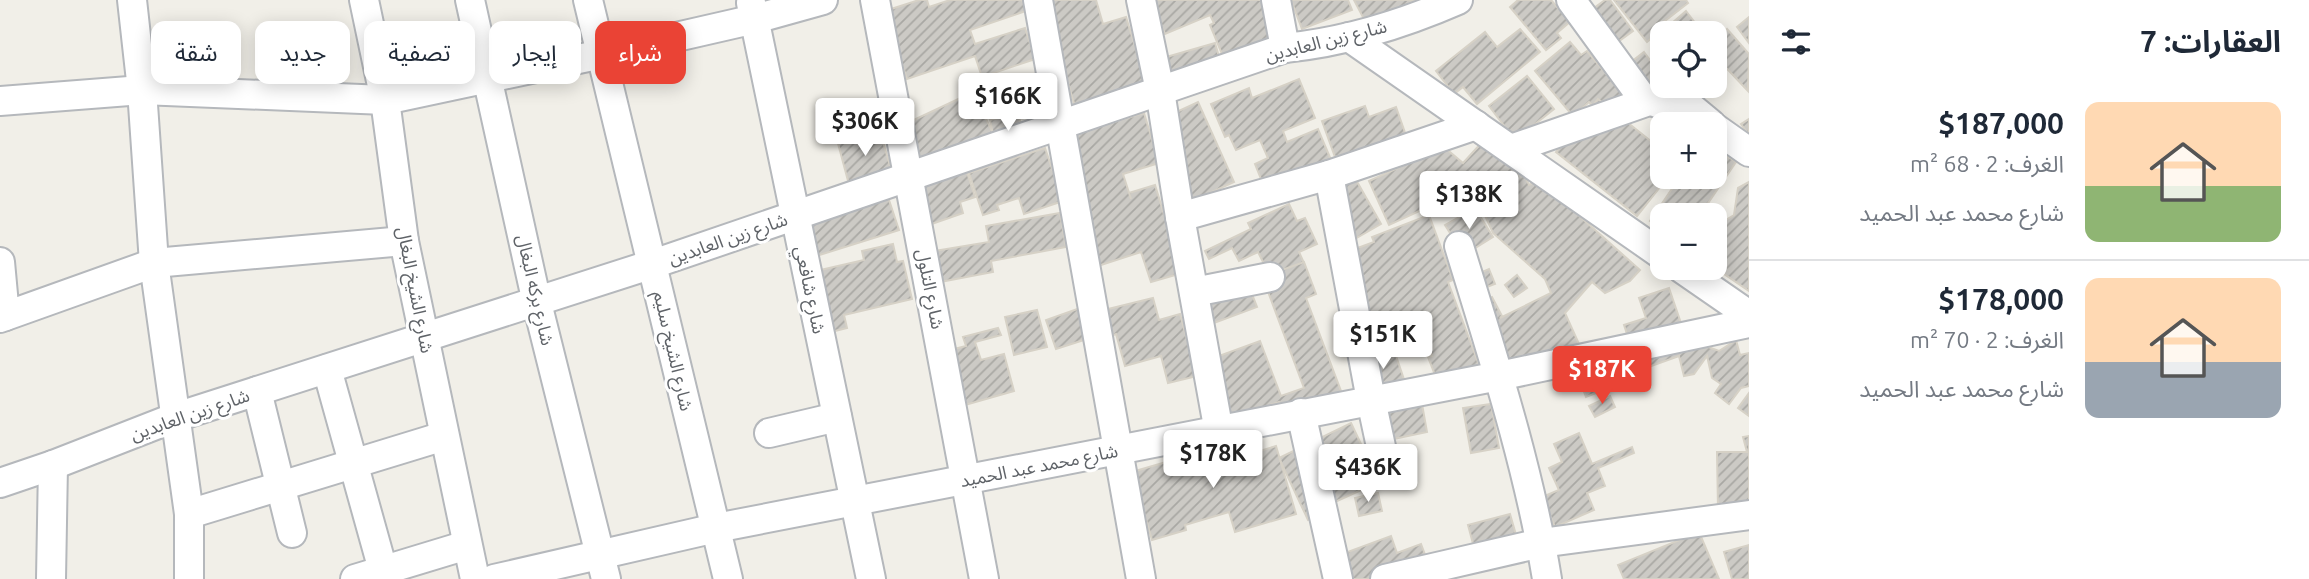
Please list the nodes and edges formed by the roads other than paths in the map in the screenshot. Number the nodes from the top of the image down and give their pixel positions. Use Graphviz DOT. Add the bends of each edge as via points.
graph roads {
  1 [pos="132,0"];
  2 [pos="364,0"];
  3 [pos="470,0"];
  4 [pos="588,0"];
  5 [pos="823,0"];
  6 [pos="874,0"];
  7 [pos="1038,0"];
  8 [pos="1141,0"];
  9 [pos="1276,0"];
  10 [pos="1458,0"];
  11 [pos="1571,0"];
  12 [pos="1416,8"];
  13 [pos="753,10"];
  14 [pos="595,27"];
  15 [pos="686,30"];
  16 [pos="1349,37"];
  17 [pos="1285,48"];
  18 [pos="489,79"];
  19 [pos="490,84"];
  20 [pos="609,84"];
  21 [pos="142,90"];
  22 [pos="1160,91"];
  23 [pos="385,100"];
  24 [pos="0,101"];
  25 [pos="1648,101"];
  26 [pos="1696,112"];
  27 [pos="1059,125"];
  28 [pos="1476,125"];
  29 [pos="1727,136"];
  30 [pos="1511,149"];
  31 [pos="1749,152"];
  32 [pos="1329,175"];
  33 [pos="908,177"];
  34 [pos="795,216"];
  35 [pos="1180,216"];
  36 [pos="404,242"];
  37 [pos="1459,246"];
  38 [pos="1650,247"];
  39 [pos="0,262"];
  40 [pos="155,263"];
  41 [pos="653,264"];
  42 [pos="1270,277"];
  43 [pos="1698,280"];
  44 [pos="1194,292"];
  45 [pos="537,303"];
  46 [pos="1749,315"];
  47 [pos="3,317"];
  48 [pos="1749,323"];
  49 [pos="423,339"];
  50 [pos="327,369"];
  51 [pos="1499,376"];
  52 [pos="257,391"];
  53 [pos="1371,400"];
  54 [pos="1301,413"];
  55 [pos="176,417"];
  56 [pos="837,417"];
  57 [pos="1219,432"];
  58 [pos="769,433"];
  59 [pos="444,436"];
  60 [pos="1117,451"];
  61 [pos="353,464"];
  62 [pos="52,466"];
  63 [pos="1386,470"];
  64 [pos="967,480"];
  65 [pos="0,483"];
  66 [pos="280,486"];
  67 [pos="855,500"];
  68 [pos="189,514"];
  69 [pos="1749,514"];
  70 [pos="716,528"];
  71 [pos="292,533"];
  72 [pos="1541,542"];
  73 [pos="467,545"];
  74 [pos="603,567"];
  75 [pos="383,570"];
  76 [pos="51,579"];
  77 [pos="189,579"];
  78 [pos="355,579"];
  79 [pos="475,579"];
  80 [pos="494,579"];
  81 [pos="728,579"];
  82 [pos="871,579"];
  83 [pos="984,579"];
  84 [pos="1141,579"];
  85 [pos="1338,579"];
  86 [pos="1385,579"];
  87 [pos="1547,579"];
  1 -- 21 [label="street"];
  2 -- 23 [label="street, شارع الشيخ البغال"];
  3 -- 18 [label="street, شارع بركه البغال"];
  4 -- 14 [label="street, شارع الشيخ سليم"];
  5 -- 13 [label="street"];
  6 -- 33 [label="street, شارع التلول"];
  7 -- 27 [label="street"];
  8 -- 22 [label="street"];
  9 -- 17 [label="street"];
  10 -- 12 [label="street, شارع زين العابدين"];
  11 -- 25 [label="street"];
  12 -- 16 [label="street, شارع زين العابدين"];
  13 -- 15 [label="street"];
  13 -- 34 [label="street, شارع شافعي"];
  16 -- 17 [label="street, شارع زين العابدين"];
  16 -- 28 [label="street"];
  17 -- 22 [label="street, شارع زين العابدين"];
  18 -- 23 [label="street"];
  19 -- 45 [label="street, شارع بركه البغال"];
  20 -- 41 [label="street, شارع الشيخ سليم"];
  21 -- 23 [label="street"];
  21 -- 24 [label="street"];
  21 -- 40 [label="street"];
  22 -- 27 [label="street, شارع زين العابدين"];
  22 -- 35 [label="street"];
  23 -- 36 [label="street, شارع الشيخ البغال"];
  25 -- 26 [label="street" via="1682,100"];
  25 -- 30 [label="street"];
  27 -- 33 [label="street, شارع زين العابدين"];
  27 -- 60 [label="street"];
  28 -- 30 [label="street"];
  28 -- 32 [label="street"];
  29 -- 31 [label="street"];
  30 -- 38 [label="street"];
  32 -- 35 [label="street"];
  32 -- 53 [label="street"];
  33 -- 34 [label="street, شارع زين العابدين"];
  33 -- 64 [label="street, شارع التلول"];
  34 -- 41 [label="street, شارع زين العابدين"];
  34 -- 56 [label="street, شارع شافعي"];
  35 -- 44 [label="street"];
  36 -- 40 [label="street"];
  36 -- 49 [label="street, شارع الشيخ البغال"];
  37 -- 51 [label="street"];
  39 -- 47 [label="street"];
  40 -- 47 [label="street"];
  40 -- 55 [label="street"];
  41 -- 45 [label="street, شارع زين العابدين"];
  41 -- 70 [label="street, شارع الشيخ سليم"];
  42 -- 44 [label="street"];
  43 -- 46 [label="street"];
  44 -- 57 [label="street"];
  45 -- 49 [label="street, شارع زين العابدين"];
  45 -- 74 [label="street, شارع بركه البغال"];
  48 -- 51 [label="street, شارع محمد عبد الحميد"];
  49 -- 50 [label="street, شارع زين العابدين"];
  49 -- 59 [label="street, شارع الشيخ البغال"];
  50 -- 52 [label="street, شارع زين العابدين"];
  50 -- 61 [label="street"];
  51 -- 53 [label="street, شارع محمد عبد الحميد"];
  51 -- 72 [label="street"];
  52 -- 55 [label="street, شارع زين العابدين"];
  52 -- 66 [label="street"];
  53 -- 54 [label="street, شارع محمد عبد الحميد"];
  53 -- 63 [label="street"];
  54 -- 57 [label="street, شارع محمد عبد الحميد"];
  54 -- 85 [label="street"];
  55 -- 62 [label="street, شارع زين العابدين"];
  55 -- 68 [label="street"];
  56 -- 58 [label="street"];
  56 -- 67 [label="street, شارع شافعي"];
  57 -- 60 [label="street, شارع محمد عبد الحميد"];
  59 -- 61 [label="street"];
  59 -- 73 [label="street, شارع الشيخ البغال"];
  60 -- 64 [label="street, شارع محمد عبد الحميد"];
  60 -- 84 [label="street"];
  61 -- 66 [label="street"];
  61 -- 75 [label="street"];
  62 -- 65 [label="street, شارع زين العابدين"];
  62 -- 76 [label="street"];
  64 -- 67 [label="street, شارع محمد عبد الحميد"];
  64 -- 83 [label="street, شارع التلول"];
  66 -- 68 [label="street"];
  66 -- 71 [label="street"];
  67 -- 70 [label="street, شارع محمد عبد الحميد"];
  67 -- 82 [label="street, شارع شافعي"];
  68 -- 77 [label="street"];
  69 -- 72 [label="street"];
  70 -- 74 [label="street, شارع محمد عبد الحميد"];
  70 -- 81 [label="street, شارع الشيخ سليم"];
  72 -- 86 [label="street"];
  72 -- 87 [label="street"];
  73 -- 75 [label="street"];
  73 -- 79 [label="street, شارع الشيخ البغال"];
  74 -- 80 [label="street, شارع محمد عبد الحميد"];
  75 -- 78 [label="street"];
}
